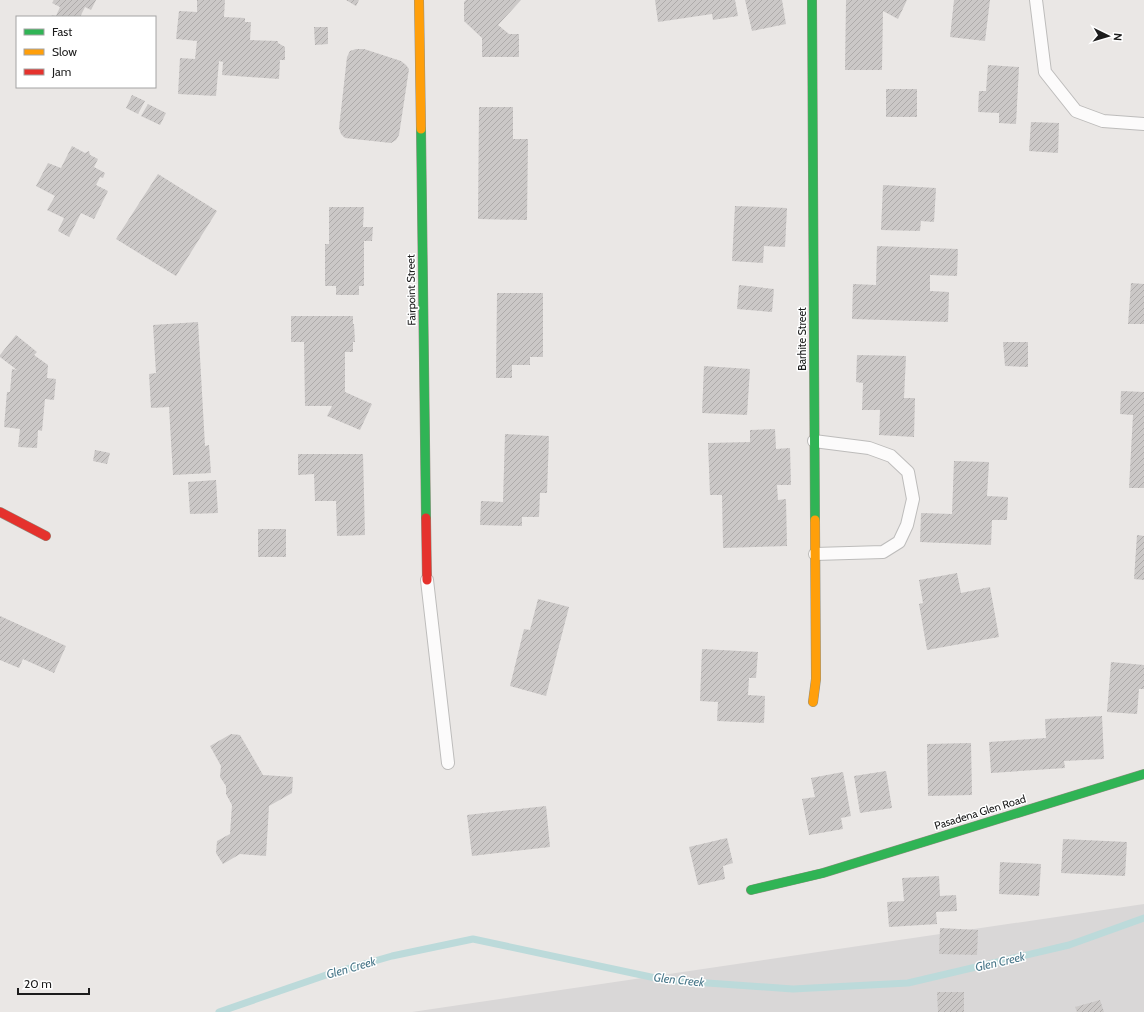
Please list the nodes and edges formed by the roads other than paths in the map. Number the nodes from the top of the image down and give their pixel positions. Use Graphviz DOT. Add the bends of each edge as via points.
graph roads {
  1 [pos="419,0"];
  2 [pos="812,0"];
  3 [pos="1036,0"];
  4 [pos="1144,124"];
  5 [pos="814,441"];
  6 [pos="0,512"];
  7 [pos="46,536"];
  8 [pos="815,554"];
  9 [pos="427,580"];
  10 [pos="813,702"];
  11 [pos="448,763"];
  12 [pos="1144,774"];
  13 [pos="751,890"];
  1 -- 9 [label="street, Fairpoint Street"];
  2 -- 5 [label="street, Barhite Street"];
  3 -- 4 [label="lane" via="1045,72 1076,111 1103,121"];
  5 -- 8 [label="street, Barhite Street"];
  5 -- 8 [label="lane" via="869,448 891,456 908,472 912,499 908,525 899,542 883,552"];
  6 -- 7 [label="street"];
  8 -- 10 [label="street, Barhite Street" via="816,679"];
  9 -- 11 [label="lane"];
  12 -- 13 [label="street, Pasadena Glen Road" via="823,873"];
}
